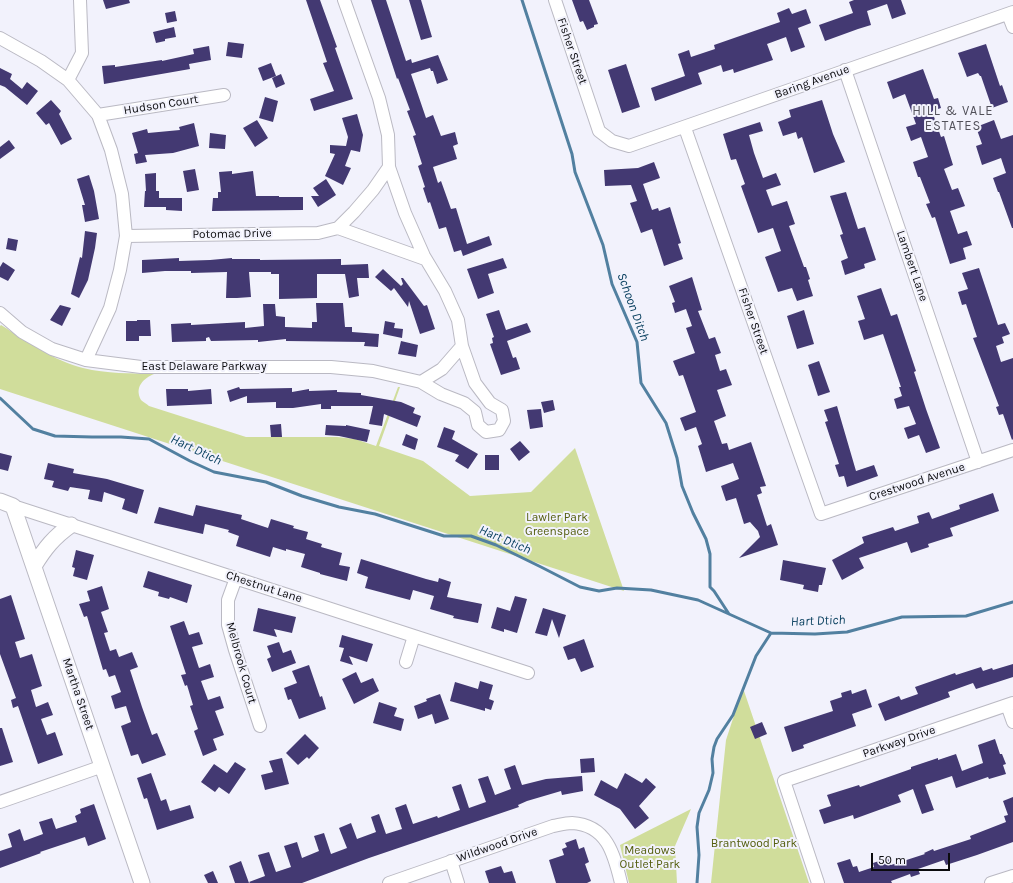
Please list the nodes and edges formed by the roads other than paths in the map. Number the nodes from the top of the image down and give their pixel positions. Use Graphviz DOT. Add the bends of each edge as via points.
graph roads {
  1 [pos="80,0"];
  2 [pos="344,0"];
  3 [pos="555,0"];
  4 [pos="1011,13"];
  5 [pos="1013,27"];
  6 [pos="0,38"];
  7 [pos="846,70"];
  8 [pos="68,80"];
  9 [pos="224,95"];
  10 [pos="98,115"];
  11 [pos="686,128"];
  12 [pos="612,141"];
  13 [pos="389,167"];
  14 [pos="338,228"];
  15 [pos="126,236"];
  16 [pos="426,258"];
  17 [pos="0,312"];
  18 [pos="462,346"];
  19 [pos="86,360"];
  20 [pos="421,382"];
  21 [pos="1013,450"];
  22 [pos="978,462"];
  23 [pos="7,504"];
  24 [pos="820,514"];
  25 [pos="71,525"];
  26 [pos="34,566"];
  27 [pos="236,578"];
  28 [pos="414,636"];
  29 [pos="406,662"];
  30 [pos="528,673"];
  31 [pos="1010,704"];
  32 [pos="1013,722"];
  33 [pos="260,726"];
  34 [pos="103,766"];
  35 [pos="0,802"];
  36 [pos="451,861"];
  37 [pos="1013,876"];
  38 [pos="142,883"];
  39 [pos="389,883"];
  40 [pos="458,883"];
  41 [pos="620,883"];
  42 [pos="818,883"];
  43 [pos="991,883"];
  1 -- 8 [label="street" via="82,53"];
  2 -- 13 [label="street" via="379,98 388,135"];
  3 -- 12 [label="street, Fisher Street" via="599,131"];
  4 -- 5 [label="street"];
  4 -- 7 [label="street, Baring Avenue"];
  6 -- 8 [label="street" via="42,60"];
  7 -- 11 [label="street, Baring Avenue"];
  7 -- 22 [label="street, Lambert Lane"];
  8 -- 10 [label="street"];
  9 -- 10 [label="street, Hudson Court"];
  10 -- 15 [label="street" via="111,150 122,194"];
  11 -- 12 [label="street, Baring Avenue" via="629,146"];
  11 -- 24 [label="street, Fisher Street"];
  13 -- 14 [label="street" via="368,196"];
  13 -- 16 [label="street" via="405,214"];
  14 -- 15 [label="street, Potomac Drive" via="318,233"];
  14 -- 16 [label="street"];
  15 -- 19 [label="street" via="110,308"];
  16 -- 18 [label="street" via="458,320"];
  17 -- 19 [label="street, East Delaware Parkway" via="22,332 52,349"];
  18 -- 20 [label="street" via="442,369"];
  18 -- 20 [label="street, East Delaware Parkway" via="475,383 490,403 502,410 504,421 499,430 486,432 478,425 475,412 464,403 441,394"];
  19 -- 20 [label="street, East Delaware Parkway" via="140,367 331,367"];
  21 -- 22 [label="street, Crestwood Avenue"];
  22 -- 24 [label="street, Crestwood Avenue"];
  23 -- 25 [label="street, Chestnut Lane"];
  23 -- 26 [label="street, Martha Street"];
  25 -- 26 [label="street" via="58,534"];
  25 -- 27 [label="street, Chestnut Lane"];
  26 -- 34 [label="street, Martha Street"];
  27 -- 28 [label="street, Chestnut Lane"];
  27 -- 33 [label="street, Melbrook Court" via="228,600 228,625"];
  28 -- 29 [label="street"];
  28 -- 30 [label="street, Chestnut Lane"];
  31 -- 32 [label="street"];
  31 -- 42 [label="street, Parkway Drive" via="784,780"];
  34 -- 35 [label="street"];
  34 -- 38 [label="street, Martha Street"];
  36 -- 39 [label="street, Wildwood Drive"];
  36 -- 40 [label="street"];
  36 -- 41 [label="street, Wildwood Drive" via="553,826 570,823 589,826 604,838 615,859"];
  37 -- 43 [label="street"];
}
